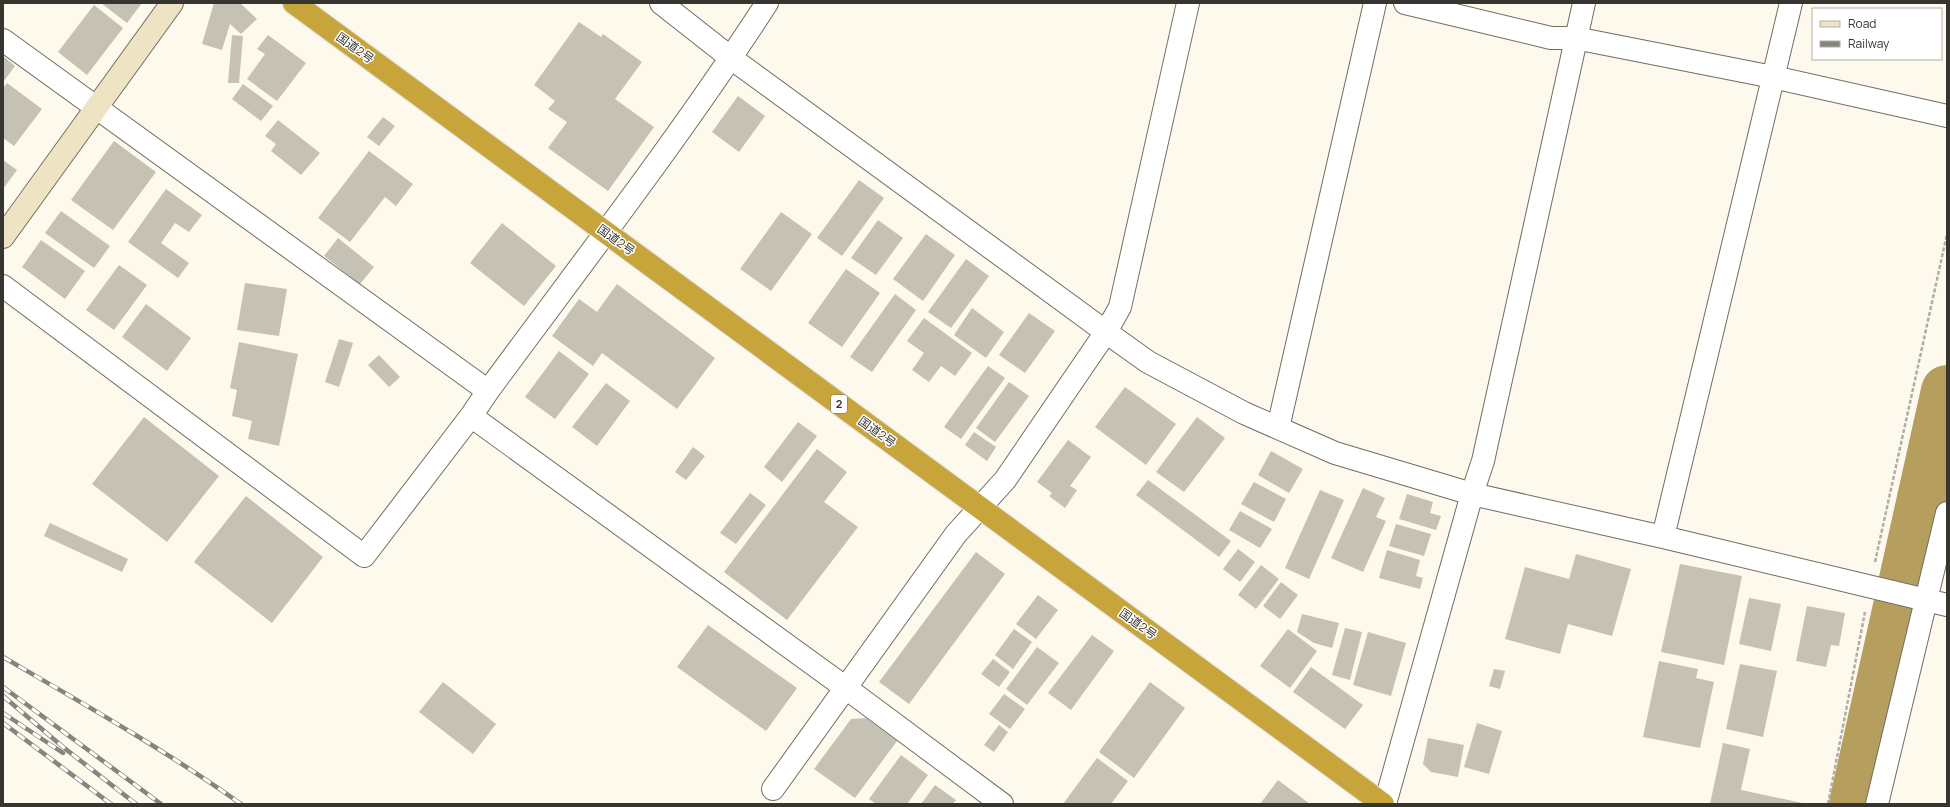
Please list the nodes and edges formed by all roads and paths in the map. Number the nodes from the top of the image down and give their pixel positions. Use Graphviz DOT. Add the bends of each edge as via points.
graph roads {
  1 [pos="172,3"];
  2 [pos="294,3"];
  3 [pos="661,3"];
  4 [pos="767,3"];
  5 [pos="1188,3"];
  6 [pos="1375,3"];
  7 [pos="1405,3"];
  8 [pos="1584,3"];
  9 [pos="1791,3"];
  10 [pos="1575,38"];
  11 [pos="3,40"];
  12 [pos="732,58"];
  13 [pos="1774,78"];
  14 [pos="97,108"];
  15 [pos="1947,116"];
  16 [pos="605,232"];
  17 [pos="1947,234"];
  18 [pos="3,237"];
  19 [pos="3,286"];
  20 [pos="1106,332"];
  21 [pos="488,391"];
  22 [pos="471,416"];
  23 [pos="1278,428"];
  24 [pos="1472,494"];
  25 [pos="980,508"];
  26 [pos="1947,513"];
  27 [pos="1663,537"];
  28 [pos="1872,587"];
  29 [pos="1932,602"];
  30 [pos="846,688"];
  31 [pos="774,789"];
  32 [pos="1002,804"];
  33 [pos="1384,804"];
  34 [pos="1828,804"];
  35 [pos="1877,804"];
  1 -- 14 [label="street"];
  2 -- 16 [label="highway, 国道2号 / 2"];
  3 -- 12 [label="street"];
  4 -- 12 [label="street"];
  5 -- 20 [label="street" via="1120,307"];
  6 -- 23 [label="street"];
  7 -- 10 [label="street" via="1552,38"];
  8 -- 10 [label="street"];
  9 -- 13 [label="street"];
  10 -- 13 [label="street"];
  10 -- 24 [label="street" via="1483,461"];
  11 -- 14 [label="street"];
  12 -- 16 [label="street"];
  12 -- 20 [label="street"];
  13 -- 15 [label="street"];
  13 -- 27 [label="street"];
  14 -- 18 [label="street"];
  14 -- 21 [label="street"];
  16 -- 21 [label="street"];
  16 -- 25 [label="highway, 国道2号 / 2"];
  17 -- 28 [label="path"];
  19 -- 22 [label="street" via="364,556"];
  20 -- 23 [label="street" via="1148,362 1244,413"];
  20 -- 25 [label="street" via="1005,480"];
  21 -- 22 [label="street"];
  22 -- 30 [label="street"];
  23 -- 24 [label="street" via="1335,453"];
  24 -- 27 [label="street"];
  24 -- 33 [label="street"];
  25 -- 30 [label="street" via="956,534"];
  25 -- 33 [label="highway, 国道2号 / 2"];
  26 -- 29 [label="street"];
  27 -- 28 [label="street"];
  28 -- 29 [label="street"];
  28 -- 34 [label="path"];
  29 -- 35 [label="street"];
  30 -- 31 [label="street"];
  30 -- 32 [label="street"];
}
